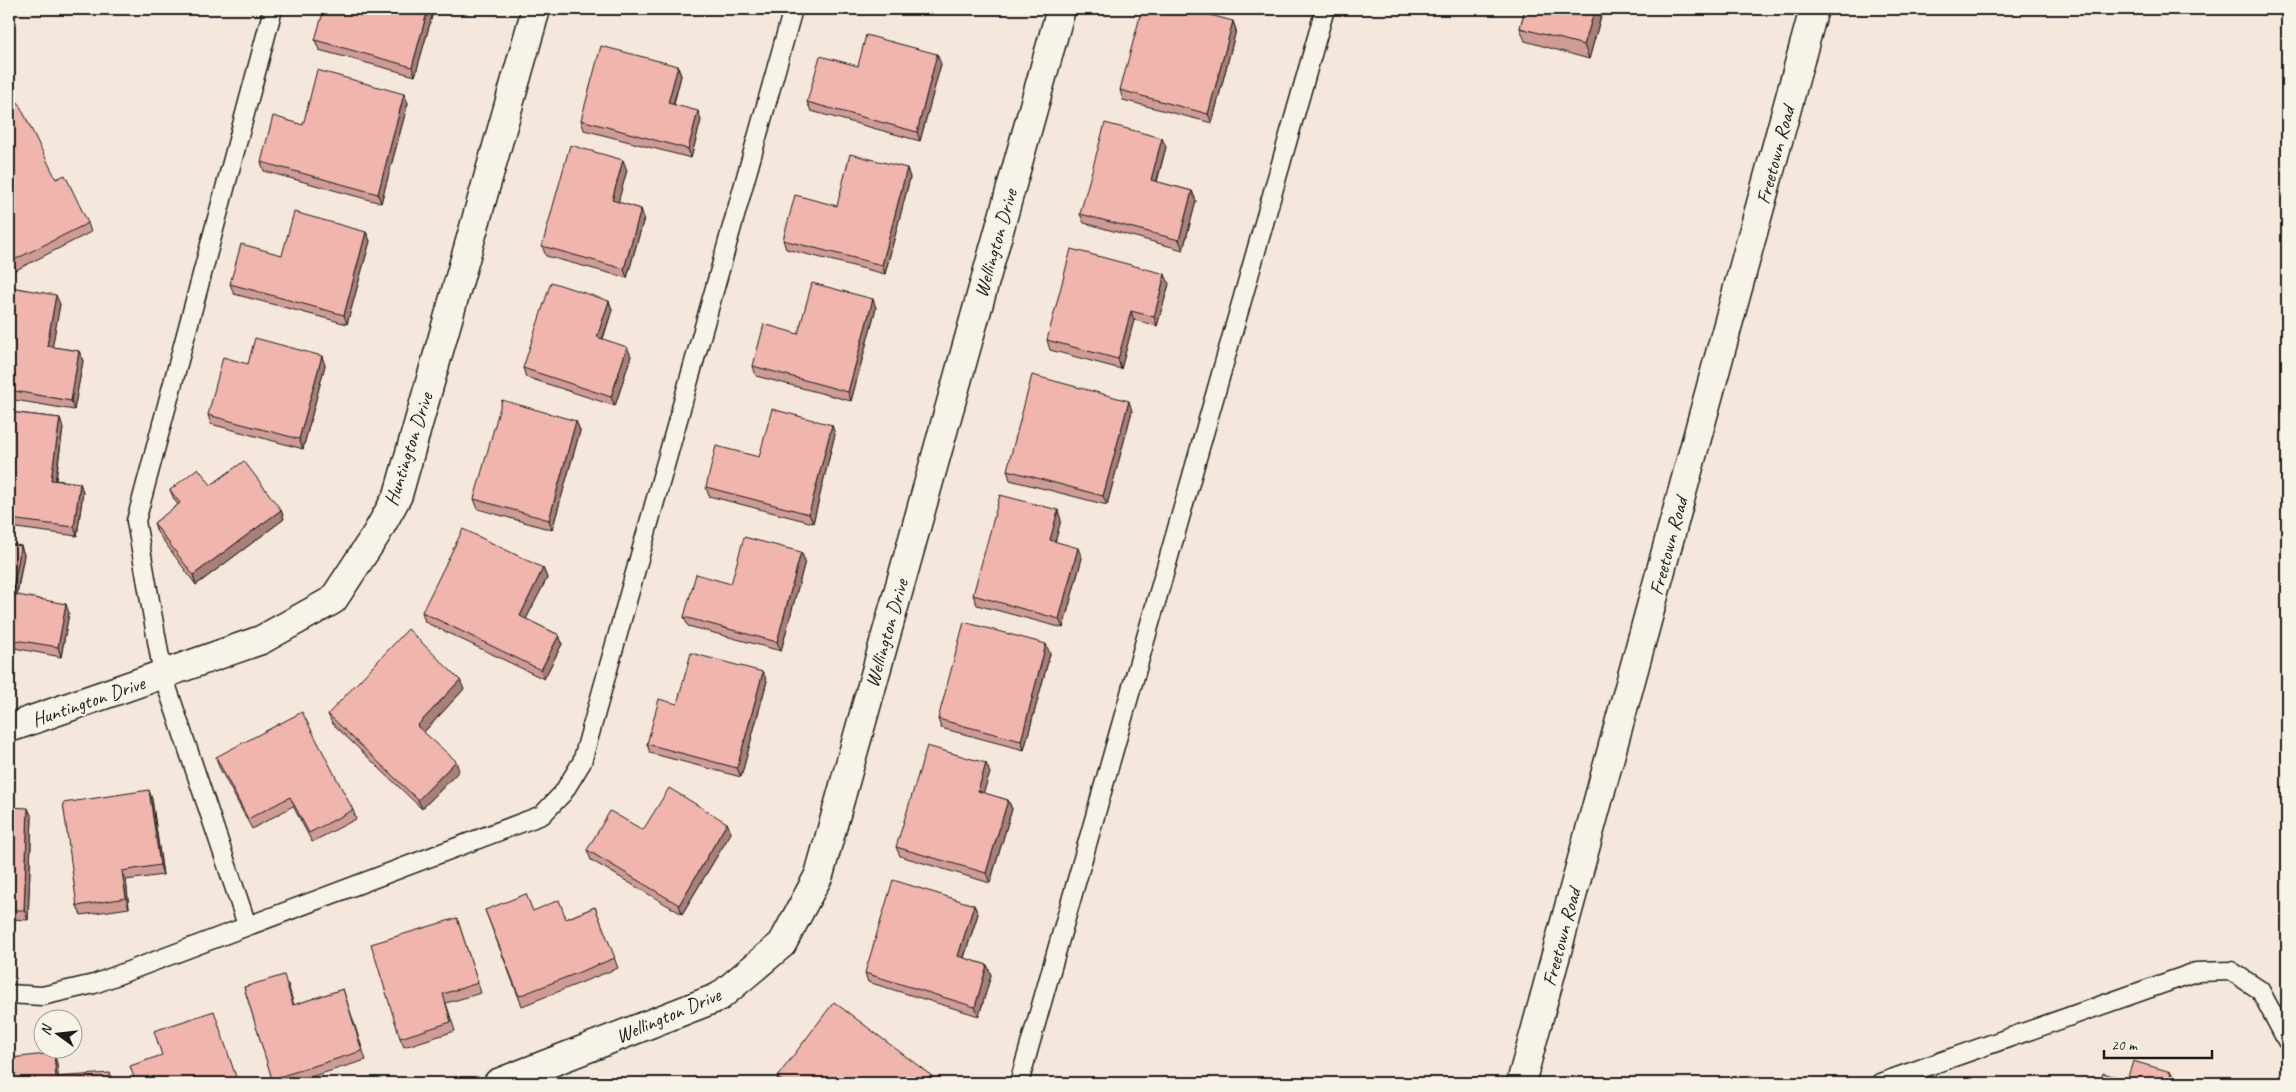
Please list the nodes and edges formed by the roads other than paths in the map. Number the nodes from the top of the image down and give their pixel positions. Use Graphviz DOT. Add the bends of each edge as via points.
graph roads {
  1 [pos="273,9"];
  2 [pos="536,9"];
  3 [pos="794,9"];
  4 [pos="1061,9"];
  5 [pos="1325,9"];
  6 [pos="1814,9"];
  7 [pos="164,675"];
  8 [pos="9,728"];
  9 [pos="247,925"];
  10 [pos="9,994"];
  11 [pos="2287,1042"];
  12 [pos="498,1083"];
  13 [pos="1019,1083"];
  14 [pos="1521,1083"];
  15 [pos="1880,1083"];
  1 -- 7 [label="lane" via="136,521"];
  2 -- 7 [label="street, Huntington Drive" via="398,494 377,533 333,600 261,640"];
  3 -- 9 [label="lane" via="582,762 563,794 542,815"];
  4 -- 12 [label="street, Wellington Drive" via="819,875 782,944 719,997"];
  5 -- 13 [label="lane"];
  6 -- 14 [label="street, Freetown Road"];
  7 -- 8 [label="street, Huntington Drive"];
  7 -- 9 [label="lane"];
  9 -- 10 [label="lane" via="94,984 42,996"];
  11 -- 15 [label="lane" via="2260,990 2231,971 2196,972"];
}
